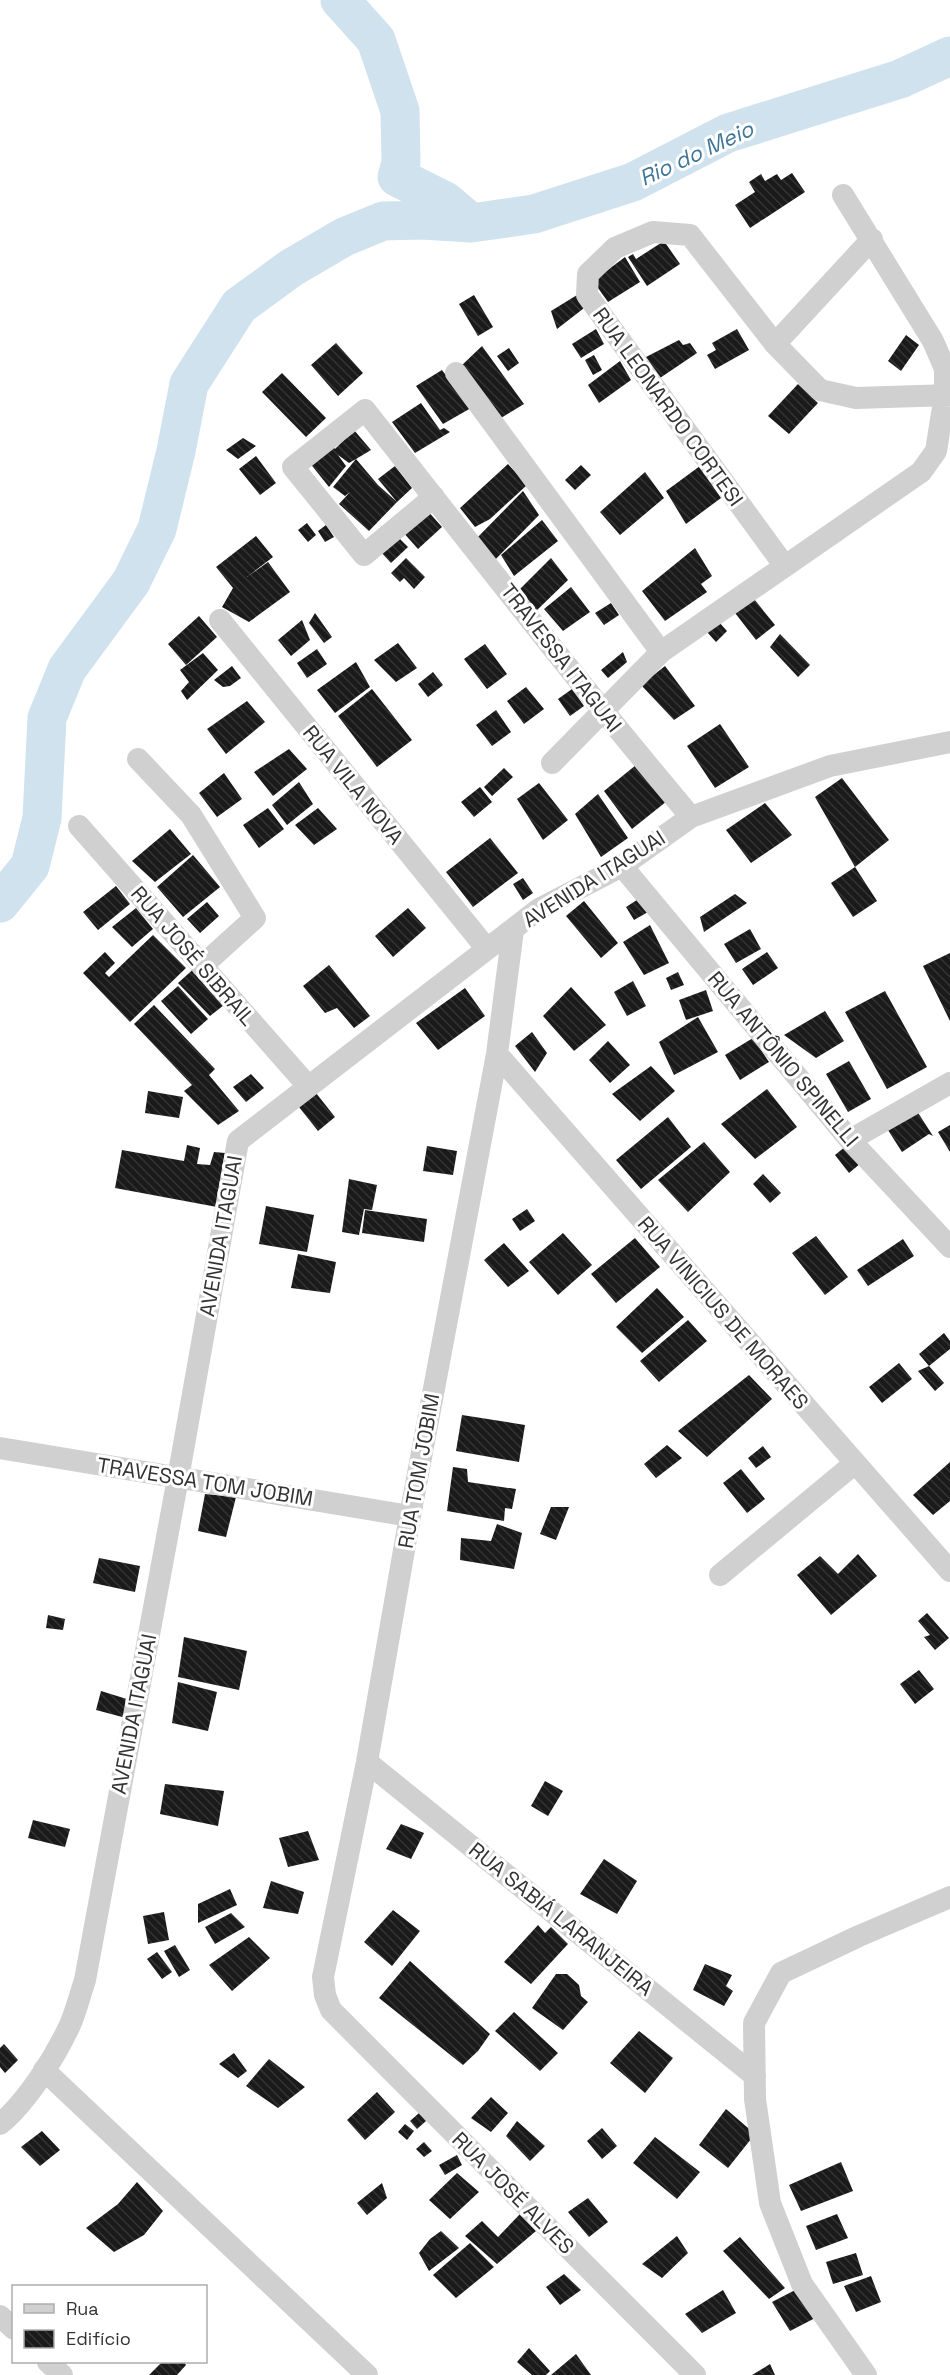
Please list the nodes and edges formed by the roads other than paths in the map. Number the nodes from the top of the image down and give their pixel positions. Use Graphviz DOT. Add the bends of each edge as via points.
graph roads {
  1 [pos="843,195"];
  2 [pos="872,239"];
  3 [pos="775,344"];
  4 [pos="456,373"];
  5 [pos="947,395"];
  6 [pos="434,497"];
  7 [pos="784,565"];
  8 [pos="220,620"];
  9 [pos="661,652"];
  10 [pos="602,711"];
  11 [pos="950,741"];
  12 [pos="138,759"];
  13 [pos="552,763"];
  14 [pos="691,817"];
  15 [pos="79,826"];
  16 [pos="622,866"];
  17 [pos="513,930"];
  18 [pos="487,949"];
  19 [pos="202,966"];
  20 [pos="496,1054"];
  21 [pos="950,1083"];
  22 [pos="308,1086"];
  23 [pos="850,1140"];
  24 [pos="950,1247"];
  25 [pos="0,1448"];
  26 [pos="854,1464"];
  27 [pos="178,1478"];
  28 [pos="410,1516"];
  29 [pos="950,1571"];
  30 [pos="720,1575"];
  31 [pos="367,1762"];
  32 [pos="950,1897"];
  33 [pos="331,2010"];
  34 [pos="44,2070"];
  35 [pos="755,2076"];
  36 [pos="0,2124"];
  37 [pos="0,2316"];
  38 [pos="12,2327"];
  39 [pos="50,2363"];
  40 [pos="62,2375"];
  41 [pos="367,2375"];
  42 [pos="695,2375"];
  43 [pos="866,2375"];
  1 -- 2 [label="street"];
  2 -- 3 [label="street"];
  2 -- 5 [label="street" via="933,341 945,369"];
  3 -- 5 [label="street, RUA LEONARDO CORTESI" via="820,390 856,398"];
  3 -- 7 [label="street, RUA LEONARDO CORTESI" via="690,235 653,232 615,248 588,274 587,295"];
  4 -- 9 [label="street"];
  5 -- 7 [label="street" via="936,451 921,472"];
  6 -- 6 [label="street, TRAVESSA ITAGUAI" via="365,410 293,467 364,555"];
  6 -- 10 [label="street, TRAVESSA ITAGUAI"];
  7 -- 9 [label="street"];
  8 -- 18 [label="street, RUA VILA NOVA"];
  9 -- 10 [label="street"];
  10 -- 13 [label="street"];
  10 -- 14 [label="street, TRAVESSA ITAGUAI"];
  11 -- 14 [label="street, AVENIDA ITAGUAI" via="830,765"];
  12 -- 19 [label="street" via="191,815 255,918"];
  14 -- 16 [label="street, AVENIDA ITAGUAI"];
  15 -- 19 [label="street, RUA JOSÉ SIBRAIL"];
  16 -- 17 [label="street, AVENIDA ITAGUAI" via="540,909"];
  16 -- 23 [label="street, RUA ANTÔNIO SPINELLI"];
  17 -- 18 [label="street, AVENIDA ITAGUAI"];
  17 -- 20 [label="street, RUA TOM JOBIM"];
  18 -- 22 [label="street, AVENIDA ITAGUAI"];
  19 -- 22 [label="street, RUA JOSÉ SIBRAIL"];
  20 -- 26 [label="street, RUA VINICIUS DE MORAES"];
  20 -- 28 [label="street, RUA TOM JOBIM"];
  21 -- 23 [label="street"];
  22 -- 27 [label="street, AVENIDA ITAGUAI" via="237,1141"];
  23 -- 24 [label="street, RUA ANTÔNIO SPINELLI"];
  25 -- 27 [label="street, TRAVESSA TOM JOBIM"];
  26 -- 29 [label="street, RUA VINICIUS DE MORAES"];
  26 -- 30 [label="street"];
  27 -- 28 [label="street, TRAVESSA TOM JOBIM"];
  27 -- 34 [label="street, AVENIDA ITAGUAI" via="85,1980 70,2025"];
  28 -- 31 [label="street, RUA TOM JOBIM"];
  31 -- 33 [label="street, RUA TOM JOBIM" via="323,1977"];
  31 -- 35 [label="street, RUA SABIÁ LARANJEIRA"];
  32 -- 35 [label="street" via="781,1973 754,2023"];
  33 -- 42 [label="street, RUA JOSÉ ALVES"];
  34 -- 36 [label="street, AVENIDA ITAGUAI"];
  34 -- 41 [label="street"];
  35 -- 43 [label="street" via="770,2203 802,2284"];
  37 -- 38 [label="street"];
  39 -- 40 [label="street"];
}
